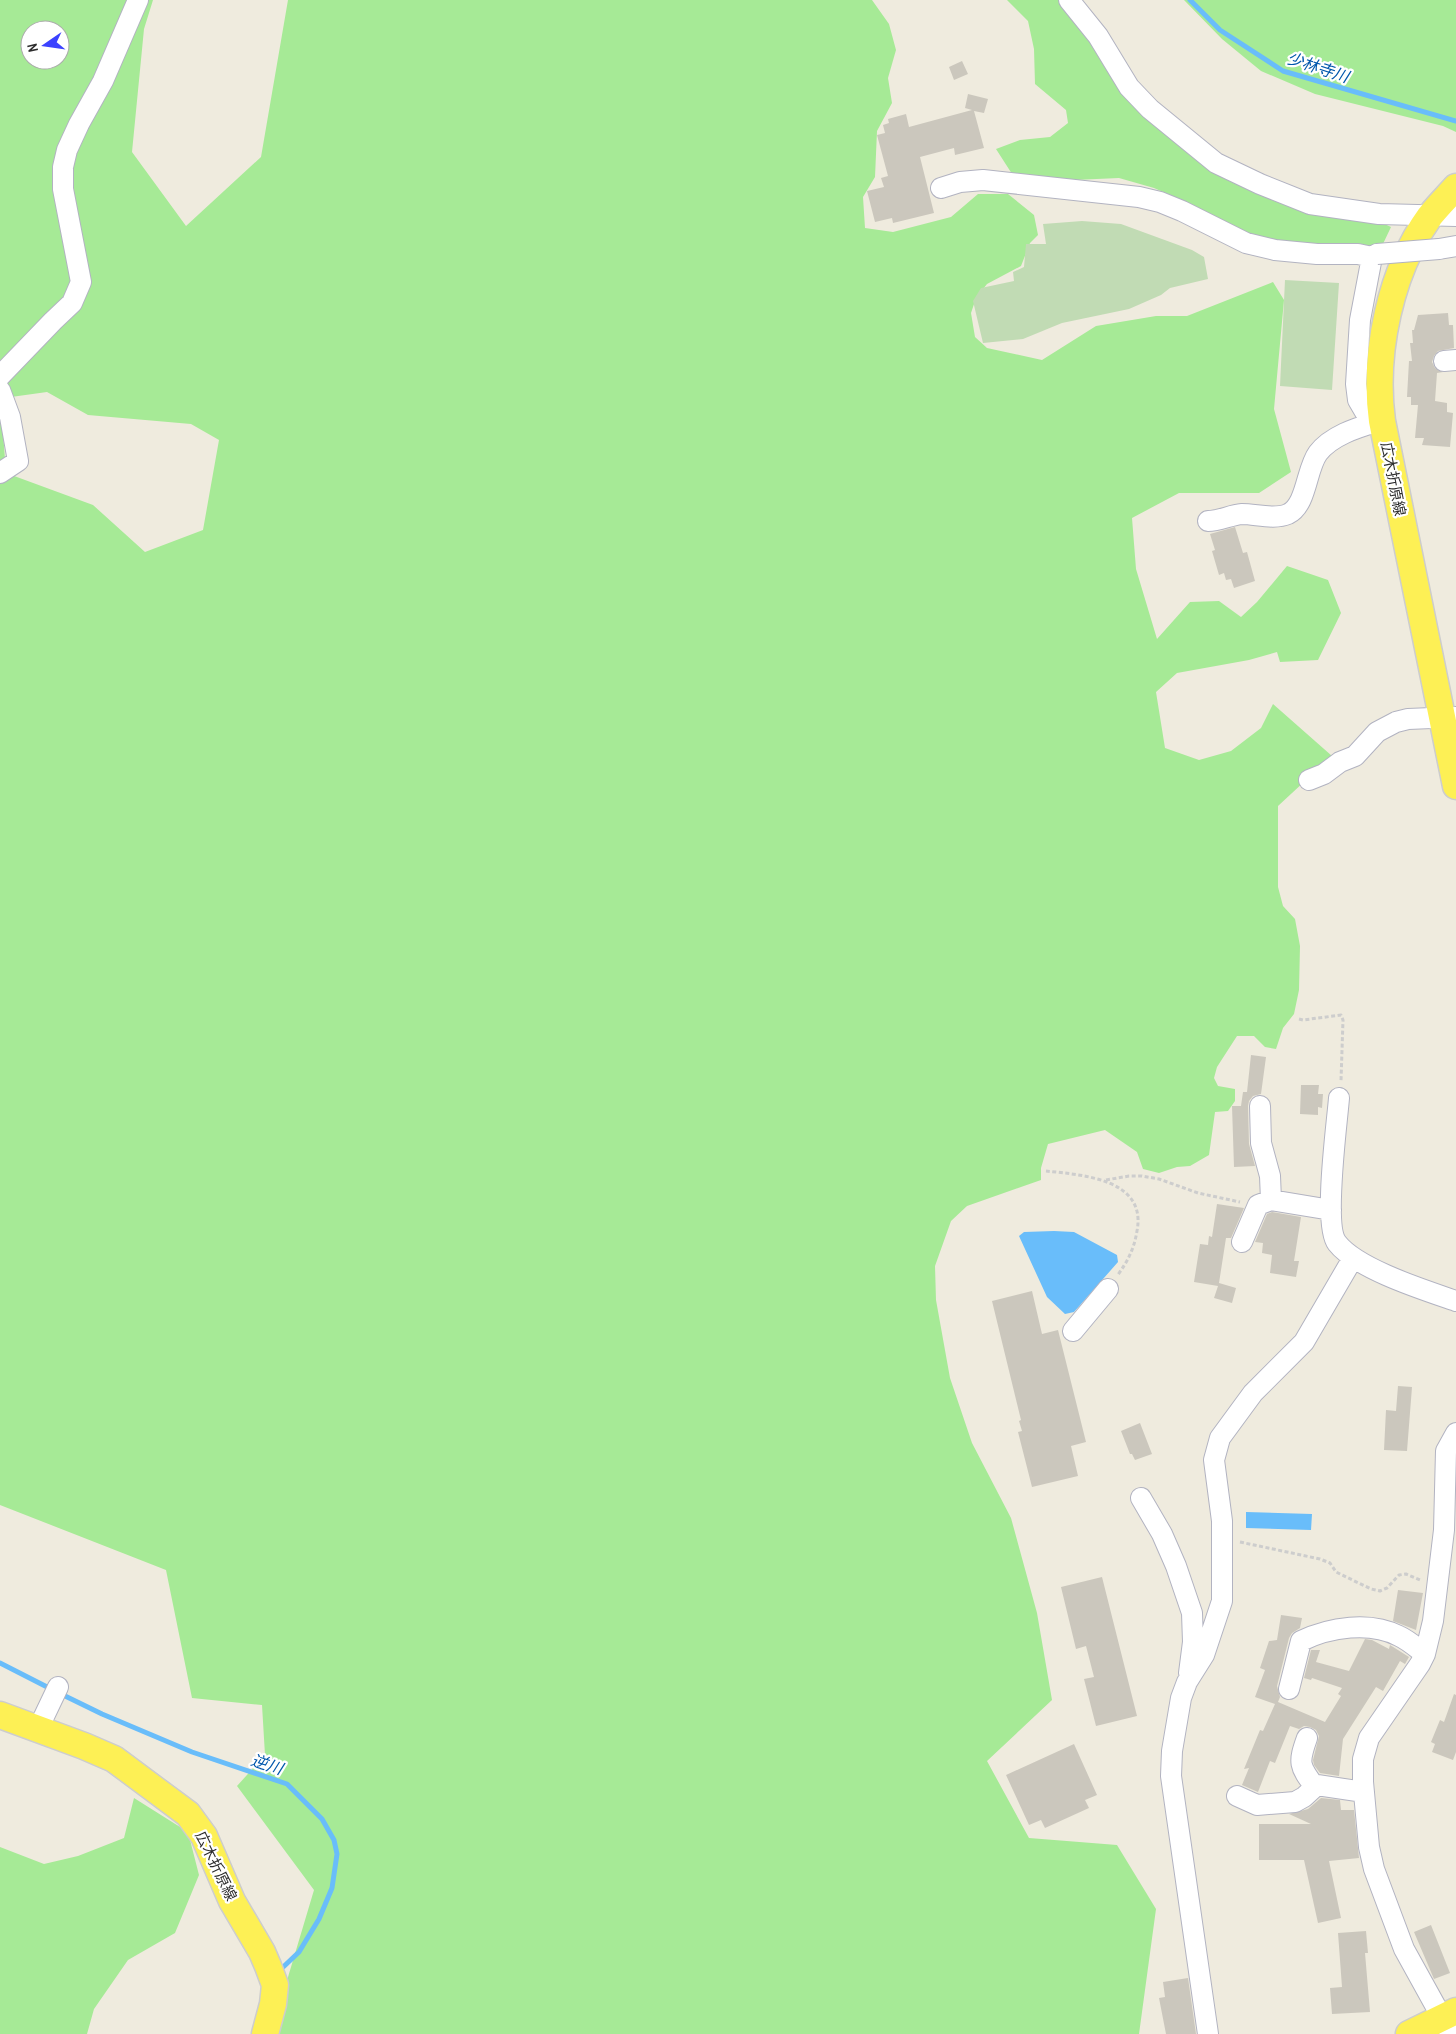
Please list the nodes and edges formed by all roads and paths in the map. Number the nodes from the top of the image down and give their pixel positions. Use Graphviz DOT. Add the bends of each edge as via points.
graph roads {
  1 [pos="138,0"];
  2 [pos="1068,0"];
  3 [pos="1456,187"];
  4 [pos="941,188"];
  5 [pos="1443,216"];
  6 [pos="1448,248"];
  7 [pos="1375,255"];
  8 [pos="0,376"];
  9 [pos="0,390"];
  10 [pos="1379,421"];
  11 [pos="0,473"];
  12 [pos="1208,521"];
  13 [pos="1449,717"];
  14 [pos="1309,780"];
  15 [pos="1456,786"];
  16 [pos="1299,1019"];
  17 [pos="1339,1098"];
  18 [pos="1260,1106"];
  19 [pos="1046,1171"];
  20 [pos="1105,1181"];
  21 [pos="1265,1203"];
  22 [pos="1330,1210"];
  23 [pos="1242,1242"];
  24 [pos="1353,1258"];
  25 [pos="1108,1289"];
  26 [pos="1456,1301"];
  27 [pos="1073,1330"];
  28 [pos="1456,1433"];
  29 [pos="1141,1498"];
  30 [pos="1222,1533"];
  31 [pos="1437,1586"];
  32 [pos="1425,1654"];
  33 [pos="1187,1682"];
  34 [pos="58,1687"];
  35 [pos="1289,1688"];
  36 [pos="0,1716"];
  37 [pos="38,1729"];
  38 [pos="1307,1738"];
  39 [pos="1315,1787"];
  40 [pos="1364,1792"];
  41 [pos="1237,1796"];
  42 [pos="1450,2021"];
  43 [pos="265,2034"];
  44 [pos="1208,2034"];
  45 [pos="1409,2034"];
  1 -- 8 [label="street" via="103,80 67,150 63,167 63,189 81,282 72,303"];
  2 -- 5 [label="street" via="1098,36 1144,104 1216,163 1310,204 1379,214"];
  3 -- 5 [label="main road, 広木折原線"];
  4 -- 7 [label="street" via="983,180 1139,197 1182,211 1246,243 1317,254"];
  5 -- 10 [label="main road, 広木折原線" via="1405,262 1389,309 1380,369"];
  6 -- 7 [label="street, bridge"];
  7 -- 10 [label="street" via="1360,320 1356,384 1358,400 1365,412"];
  9 -- 11 [label="street" via="10,417 18,461"];
  10 -- 12 [label="street" via="1334,439 1318,452 1309,470 1301,501 1289,514 1244,514"];
  10 -- 13 [label="main road, 広木折原線"];
  13 -- 14 [label="street" via="1396,722 1377,732 1355,756"];
  13 -- 15 [label="main road, 広木折原線"];
  16 -- 17 [label="path" via="1341,1015 1343,1040"];
  17 -- 22 [label="street"];
  18 -- 21 [label="street" via="1261,1143 1270,1176"];
  19 -- 20 [label="path"];
  20 -- 21 [label="path" via="1142,1176 1198,1193"];
  20 -- 25 [label="path" via="1131,1198 1138,1209 1139,1223 1130,1259"];
  21 -- 22 [label="street"];
  21 -- 23 [label="street"];
  22 -- 24 [label="street" via="1335,1242"];
  24 -- 26 [label="street" via="1407,1284"];
  24 -- 30 [label="street" via="1304,1342 1253,1393 1220,1438 1214,1460"];
  25 -- 27 [label="street"];
  28 -- 31 [label="street" via="1446,1451 1444,1530"];
  29 -- 33 [label="street" via="1162,1534 1192,1613 1193,1642"];
  30 -- 31 [label="path" via="1238,1541 1320,1559 1330,1563 1336,1572 1371,1589 1380,1591 1399,1575 1406,1574"];
  30 -- 33 [label="street" via="1222,1600 1204,1655"];
  31 -- 32 [label="street"];
  32 -- 35 [label="street" via="1399,1636 1377,1629 1327,1632 1302,1641"];
  32 -- 40 [label="street" via="1369,1738 1363,1758"];
  33 -- 44 [label="street" via="1181,1698 1171,1776"];
  34 -- 37 [label="street"];
  36 -- 37 [label="main road, 広木折原線"];
  37 -- 43 [label="main road, 広木折原線" via="114,1759 188,1814 204,1836 232,1902 262,1952 275,1985"];
  38 -- 39 [label="street" via="1300,1765"];
  39 -- 40 [label="street"];
  39 -- 41 [label="street" via="1295,1802 1257,1805"];
  40 -- 42 [label="street" via="1374,1869 1404,1949"];
  42 -- 45 [label="main road"];
}
